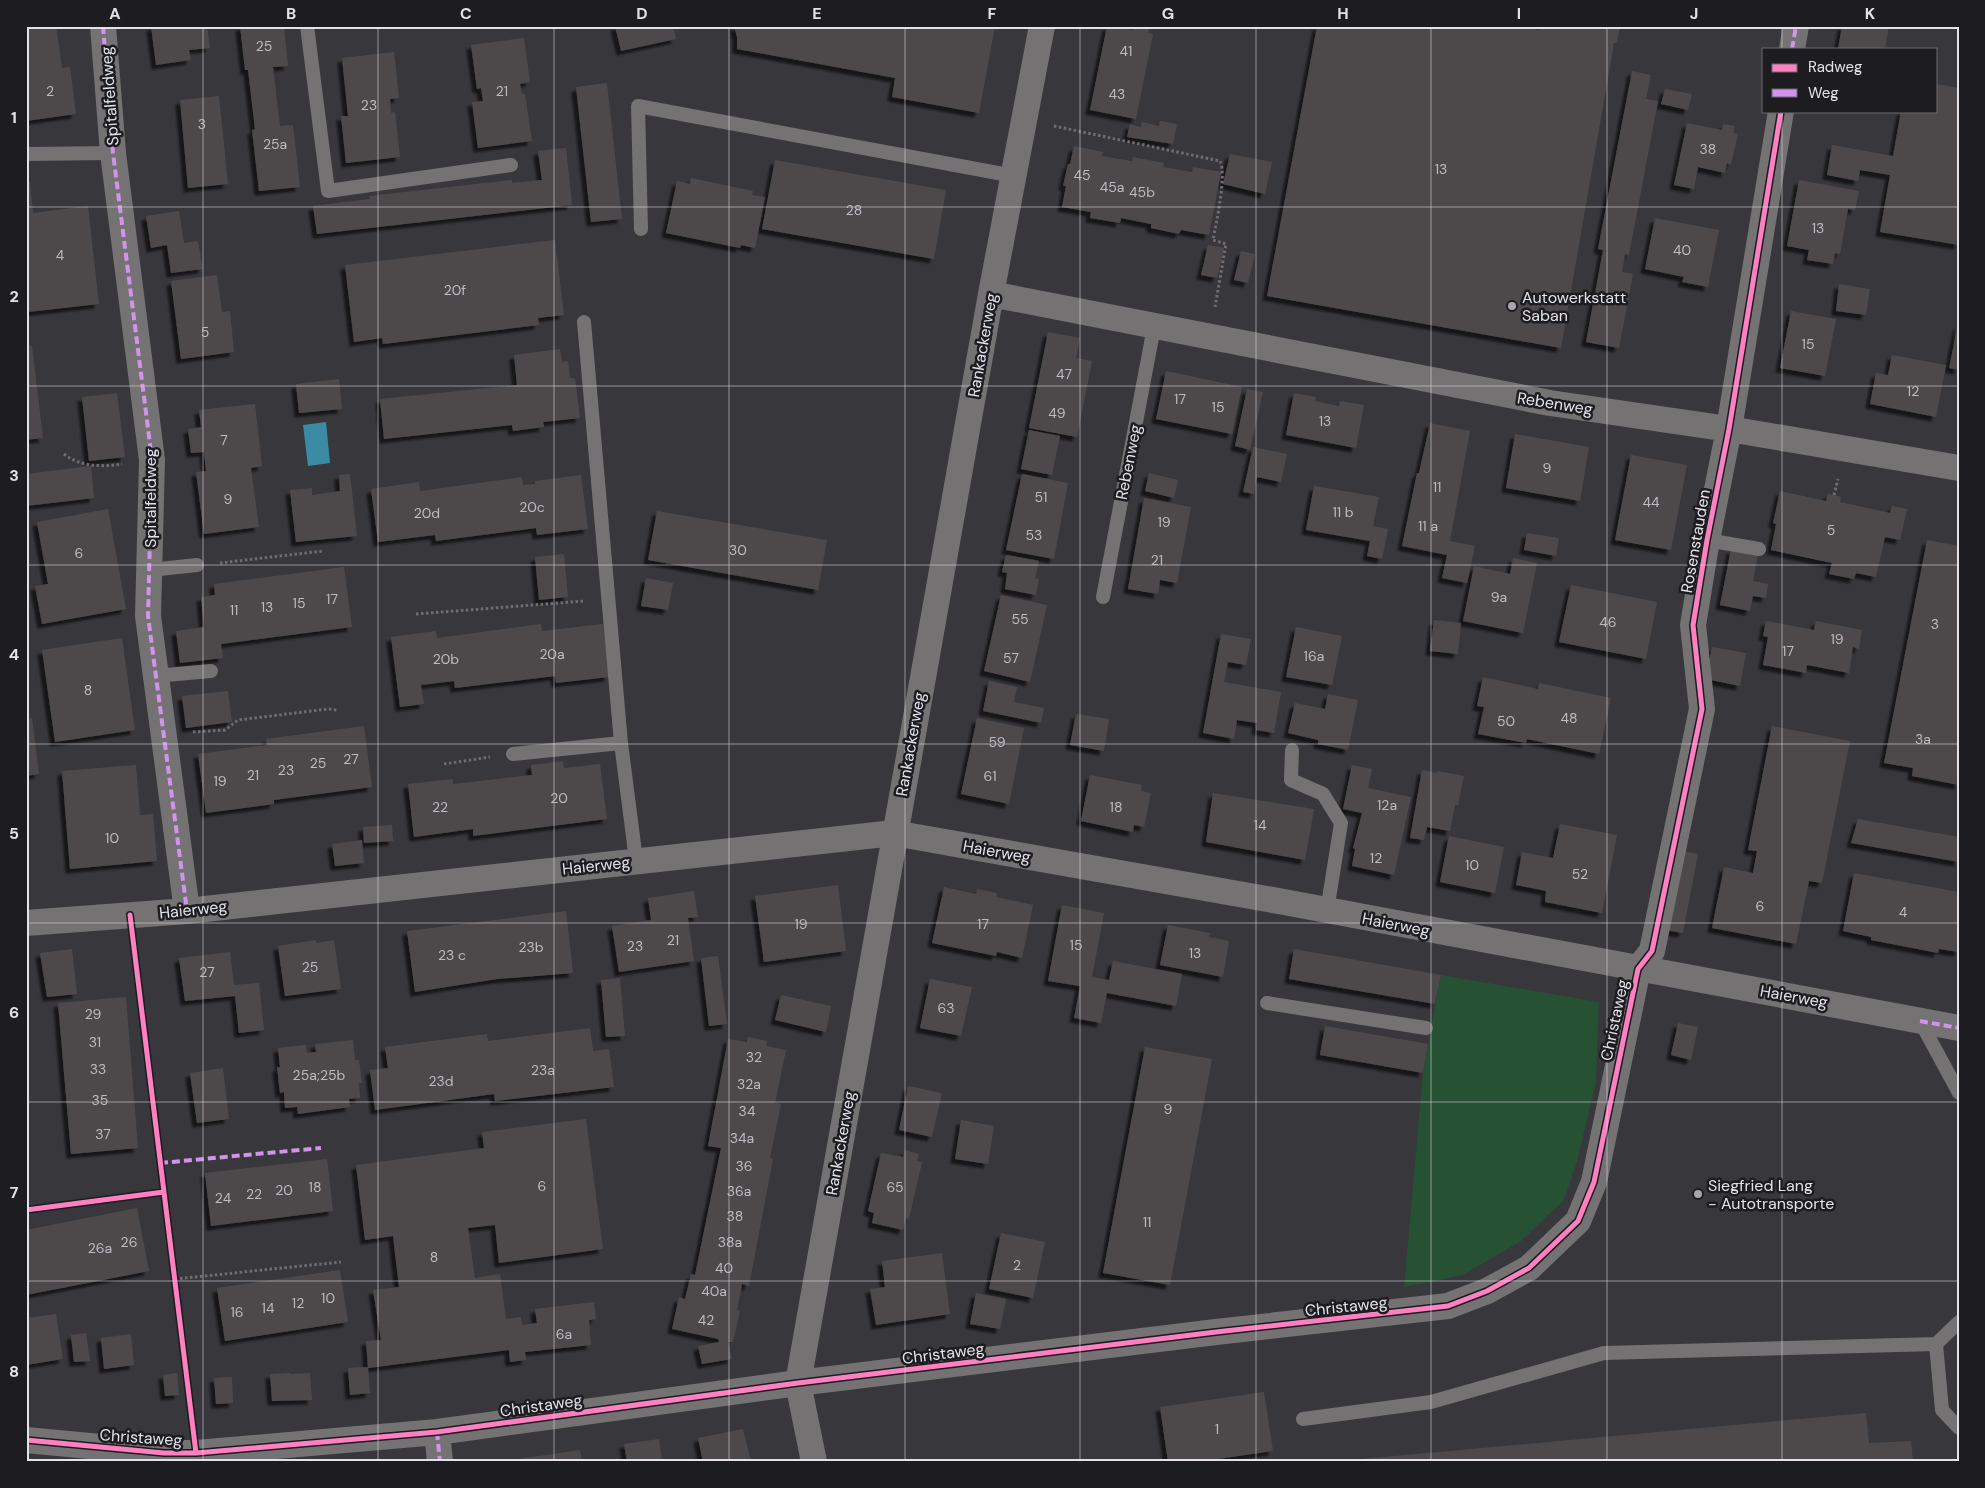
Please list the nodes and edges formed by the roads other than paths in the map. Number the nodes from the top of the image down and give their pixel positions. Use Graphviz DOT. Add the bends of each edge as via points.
graph roads {
  1 [pos="103,26"];
  2 [pos="307,26"];
  3 [pos="1042,26"];
  4 [pos="1796,26"];
  5 [pos="1792,48"];
  6 [pos="1781,112"];
  7 [pos="113,153"];
  8 [pos="26,154"];
  9 [pos="511,165"];
  10 [pos="1014,176"];
  11 [pos="641,229"];
  12 [pos="991,294"];
  13 [pos="584,322"];
  14 [pos="1154,327"];
  15 [pos="1729,429"];
  16 [pos="1959,468"];
  17 [pos="1707,540"];
  18 [pos="1759,549"];
  19 [pos="197,565"];
  20 [pos="150,570"];
  21 [pos="1102,597"];
  22 [pos="210,672"];
  23 [pos="155,676"];
  24 [pos="621,743"];
  25 [pos="1292,750"];
  26 [pos="513,754"];
  27 [pos="894,833"];
  28 [pos="636,860"];
  29 [pos="187,911"];
  30 [pos="1327,911"];
  31 [pos="26,923"];
  32 [pos="1638,969"];
  33 [pos="1268,1003"];
  34 [pos="1920,1020"];
  35 [pos="1426,1028"];
  36 [pos="1959,1028"];
  37 [pos="1959,1093"];
  38 [pos="1959,1322"];
  39 [pos="1936,1344"];
  40 [pos="798,1383"];
  41 [pos="1303,1420"];
  42 [pos="1959,1428"];
  43 [pos="437,1432"];
  44 [pos="26,1440"];
  45 [pos="164,1458"];
  46 [pos="440,1462"];
  47 [pos="814,1462"];
  1 -- 7 [label="street, Spitalfeldweg"];
  2 -- 9 [label="lane" via="328,191"];
  3 -- 10 [label="street, Rankackerweg"];
  4 -- 5 [label="street"];
  6 -- 15 [label="street, Rosenstauden"];
  7 -- 8 [label="lane"];
  7 -- 20 [label="street, Spitalfeldweg" via="152,460"];
  10 -- 11 [label="lane" via="638,106"];
  10 -- 12 [label="street, Rankackerweg"];
  12 -- 14 [label="street, Rebenweg"];
  12 -- 27 [label="street, Rankackerweg"];
  13 -- 24 [label="lane"];
  14 -- 15 [label="street, Rebenweg" via="1550,403"];
  14 -- 21 [label="lane, Rebenweg"];
  15 -- 16 [label="street, Rebenweg"];
  15 -- 17 [label="street, Rosenstauden"];
  17 -- 18 [label="lane"];
  17 -- 32 [label="street, Rosenstauden" via="1692,626 1702,710 1652,951"];
  19 -- 20 [label="lane"];
  20 -- 23 [label="street, Spitalfeldweg" via="148,616"];
  22 -- 23 [label="lane"];
  23 -- 29 [label="street, Spitalfeldweg"];
  24 -- 26 [label="lane"];
  24 -- 28 [label="lane"];
  25 -- 30 [label="lane" via="1291,780 1323,794 1341,822"];
  27 -- 28 [label="street, Haierweg"];
  27 -- 30 [label="street, Haierweg"];
  27 -- 40 [label="street, Rankackerweg"];
  28 -- 29 [label="street, Haierweg"];
  29 -- 31 [label="street, Haierweg"];
  30 -- 32 [label="street, Haierweg"];
  32 -- 34 [label="street, Haierweg"];
  32 -- 40 [label="street, Christaweg" via="1594,1182 1578,1221 1529,1268 1487,1291 1448,1306"];
  33 -- 35 [label="lane"];
  34 -- 36 [label="street, Haierweg"];
  34 -- 37 [label="lane"];
  38 -- 39 [label="lane"];
  39 -- 41 [label="lane" via="1604,1354 1431,1402"];
  39 -- 42 [label="lane" via="1942,1410"];
  40 -- 43 [label="street, Christaweg"];
  40 -- 47 [label="street, Rankackerweg"];
  43 -- 45 [label="street, Christaweg"];
  43 -- 46 [label="street"];
  44 -- 45 [label="street, Christaweg"];
}
